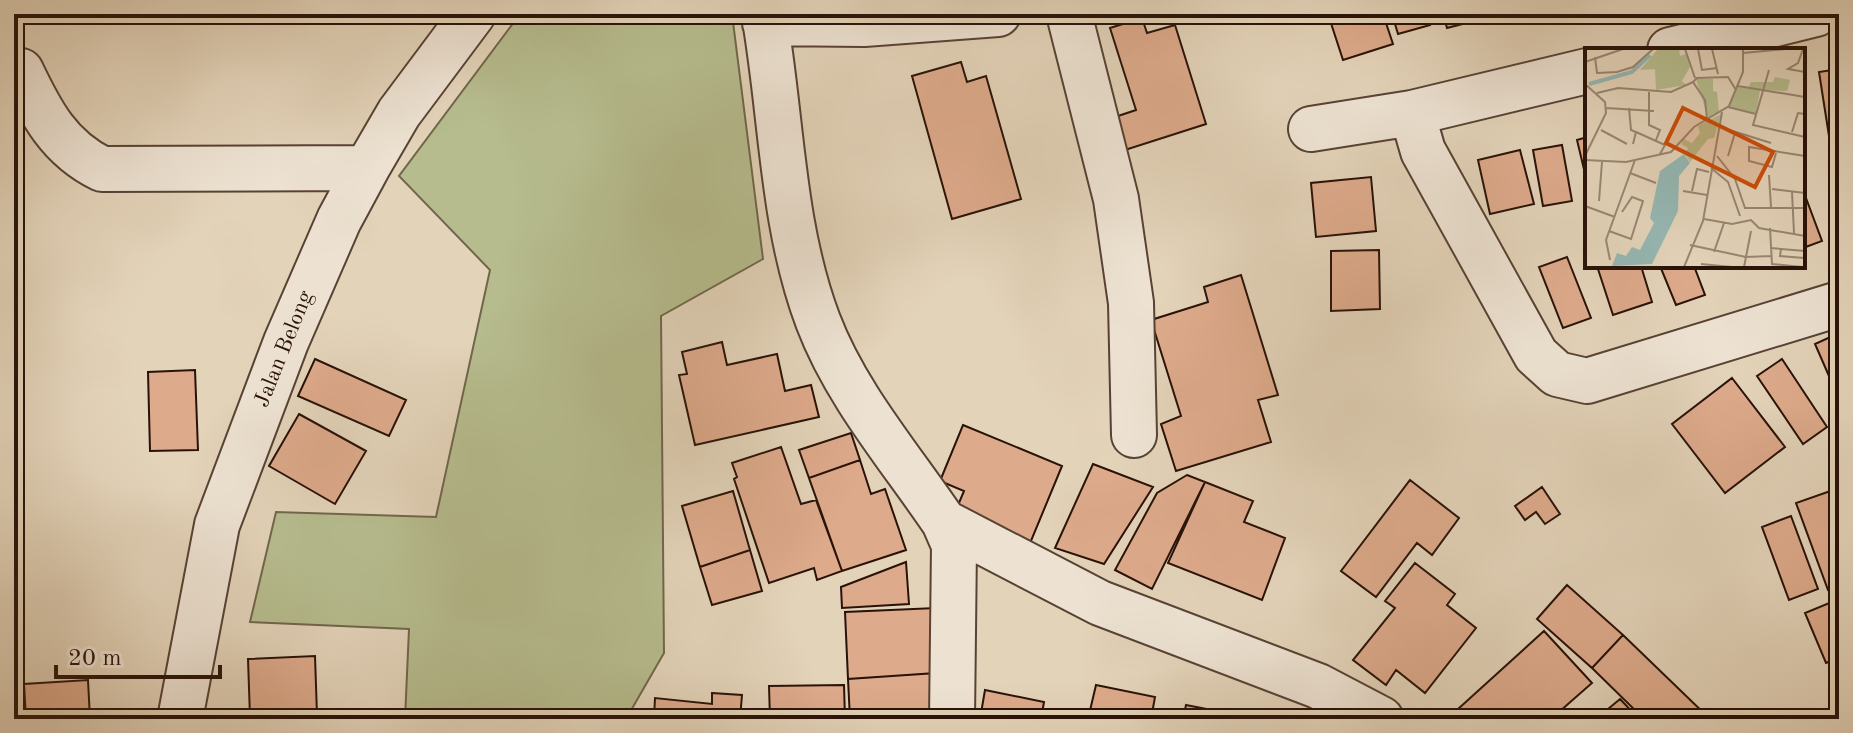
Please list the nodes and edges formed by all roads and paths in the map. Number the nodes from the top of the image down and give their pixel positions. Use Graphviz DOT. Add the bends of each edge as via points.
graph roads {
  1 [pos="473,14"];
  2 [pos="998,14"];
  3 [pos="1069,14"];
  4 [pos="1816,14"];
  5 [pos="765,18"];
  6 [pos="1678,48"];
  7 [pos="21,71"];
  8 [pos="1585,71"];
  9 [pos="1412,113"];
  10 [pos="1311,129"];
  11 [pos="367,168"];
  12 [pos="1839,304"];
  13 [pos="1134,435"];
  14 [pos="944,522"];
  15 [pos="180,719"];
  16 [pos="952,719"];
  17 [pos="1381,719"];
  1 -- 11 [label="street, Jalan Belong" via="399,113"];
  2 -- 5 [label="street" via="864,24"];
  3 -- 13 [label="street" via="1116,199 1131,303"];
  4 -- 6 [label="street"];
  5 -- 14 [label="street" via="795,233 818,321 863,406"];
  7 -- 11 [label="street" via="61,141 102,169"];
  8 -- 9 [label="street"];
  9 -- 10 [label="street"];
  9 -- 12 [label="street" via="1423,151 1536,355 1557,374 1587,381"];
  11 -- 15 [label="street, Jalan Belong" via="299,313 221,512"];
  14 -- 16 [label="street" via="954,545"];
  14 -- 17 [label="street" via="1100,603 1318,686"];
}
